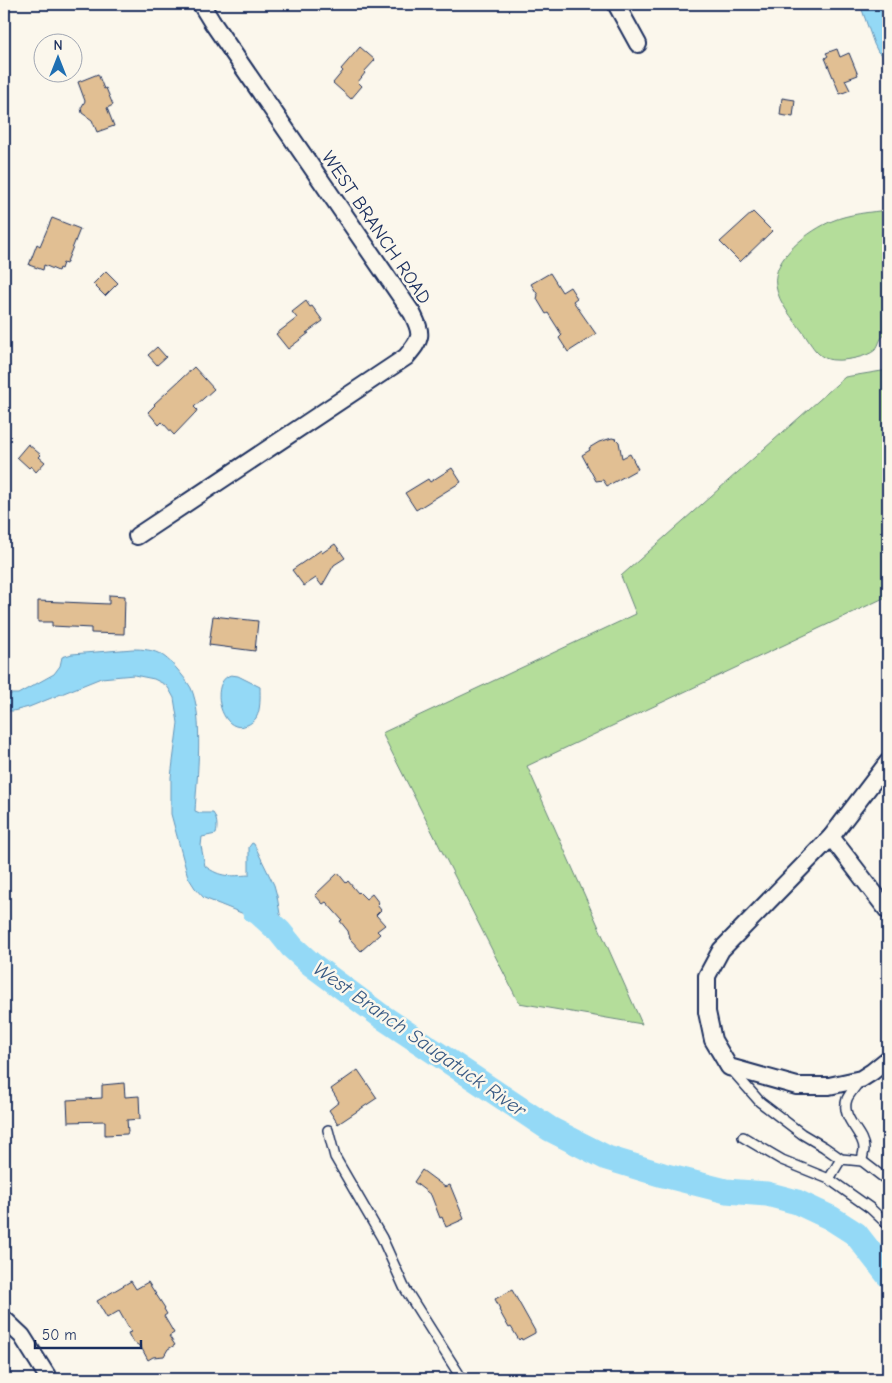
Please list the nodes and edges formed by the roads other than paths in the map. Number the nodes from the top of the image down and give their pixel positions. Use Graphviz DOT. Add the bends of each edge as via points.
graph roads {
  1 [pos="201,4"];
  2 [pos="616,4"];
  3 [pos="638,44"];
  4 [pos="137,536"];
  5 [pos="888,762"];
  6 [pos="831,837"];
  7 [pos="888,911"];
  8 [pos="888,1059"];
  9 [pos="729,1067"];
  10 [pos="861,1079"];
  11 [pos="328,1130"];
  12 [pos="742,1137"];
  13 [pos="841,1159"];
  14 [pos="862,1161"];
  15 [pos="829,1179"];
  16 [pos="888,1181"];
  17 [pos="888,1225"];
  18 [pos="4,1319"];
  19 [pos="48,1379"];
  20 [pos="462,1379"];
  1 -- 4 [label="street, WEST BRANCH ROAD" via="412,313 420,328 420,337 406,356"];
  2 -- 3 [label="street"];
  5 -- 6 [label="street"];
  6 -- 7 [label="street"];
  6 -- 9 [label="street" via="721,950 707,976 706,1012 713,1040"];
  8 -- 10 [label="street"];
  9 -- 10 [label="street" via="797,1086 829,1086"];
  9 -- 13 [label="lane" via="760,1102"];
  10 -- 14 [label="lane" via="847,1098 846,1109 862,1140"];
  11 -- 20 [label="lane" via="335,1157 382,1238 404,1286"];
  12 -- 15 [label="lane" via="782,1160"];
  13 -- 14 [label="lane"];
  13 -- 15 [label="lane"];
  14 -- 16 [label="lane"];
  15 -- 17 [label="lane"];
  18 -- 19 [label="street" via="22,1336"];
}
